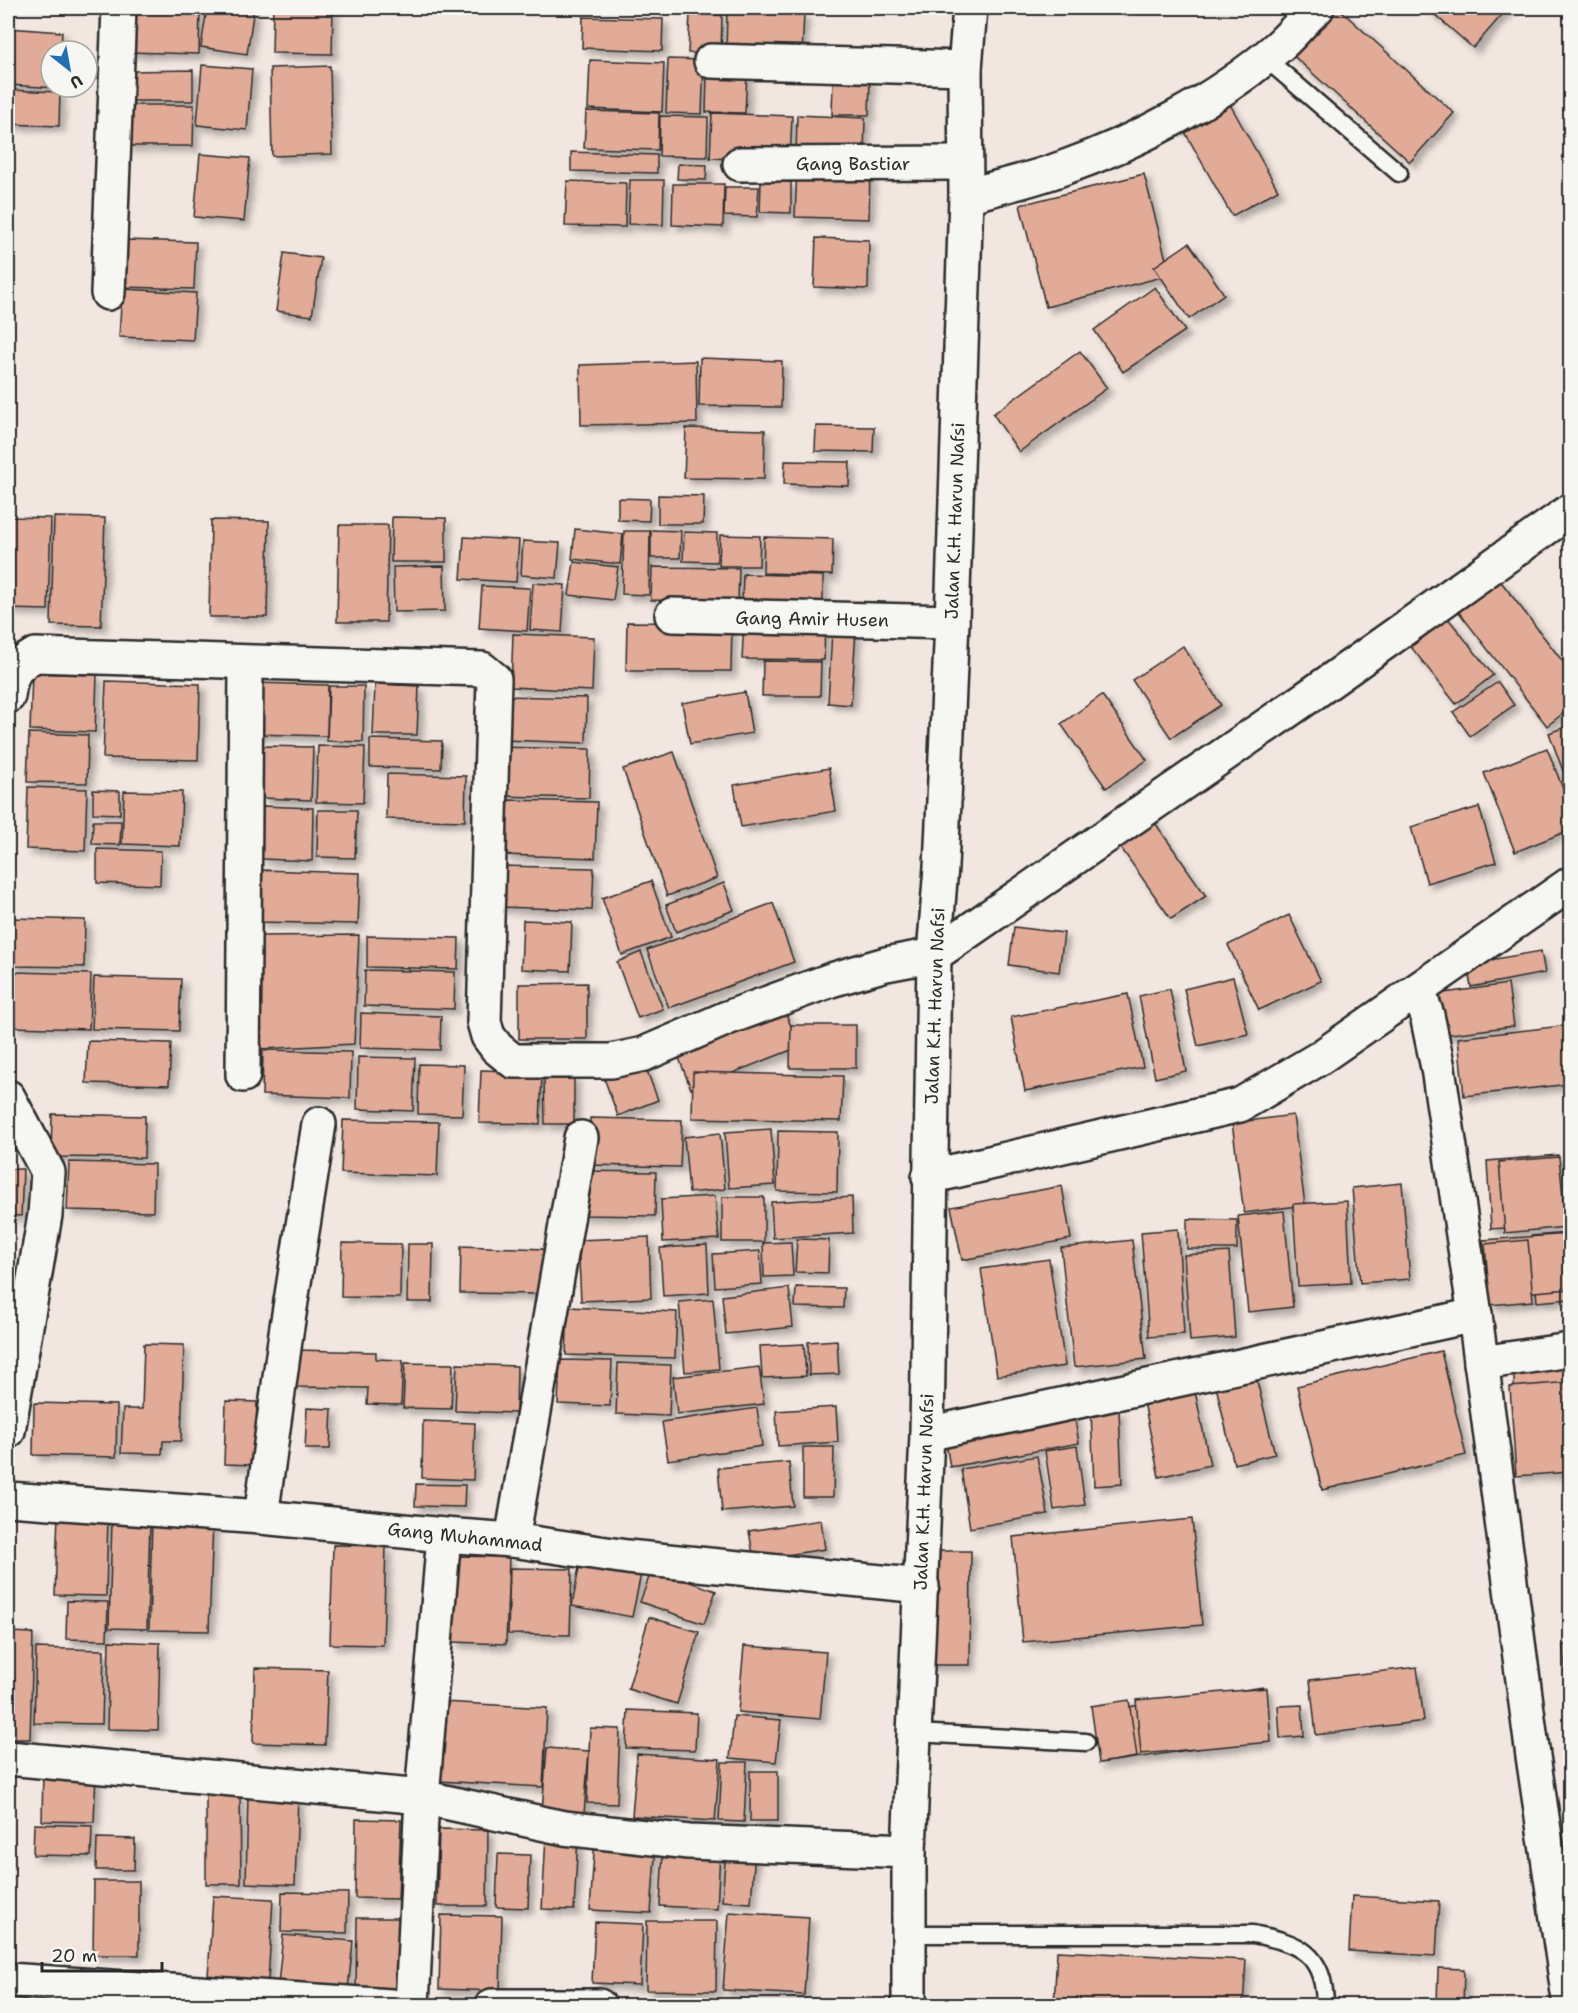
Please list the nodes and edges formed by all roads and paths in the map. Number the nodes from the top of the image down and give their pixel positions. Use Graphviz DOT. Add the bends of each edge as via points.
graph roads {
  1 [pos="119,8"];
  2 [pos="970,8"];
  3 [pos="1317,8"];
  4 [pos="1264,57"];
  5 [pos="711,61"];
  6 [pos="965,68"];
  7 [pos="740,164"];
  8 [pos="965,164"];
  9 [pos="1399,173"];
  10 [pos="966,196"];
  11 [pos="108,293"];
  12 [pos="1570,512"];
  13 [pos="672,615"];
  14 [pos="952,622"];
  15 [pos="246,663"];
  16 [pos="8,696"];
  17 [pos="1570,884"];
  18 [pos="934,955"];
  19 [pos="1418,990"];
  20 [pos="243,1075"];
  21 [pos="8,1097"];
  22 [pos="319,1124"];
  23 [pos="581,1137"];
  24 [pos="930,1177"];
  25 [pos="1475,1315"];
  26 [pos="1570,1350"];
  27 [pos="1481,1363"];
  28 [pos="8,1431"];
  29 [pos="927,1434"];
  30 [pos="8,1498"];
  31 [pos="261,1516"];
  32 [pos="444,1535"];
  33 [pos="512,1540"];
  34 [pos="922,1586"];
  35 [pos="915,1733"];
  36 [pos="1086,1742"];
  37 [pos="8,1758"];
  38 [pos="422,1797"];
  39 [pos="909,1851"];
  40 [pos="907,1934"];
  41 [pos="8,1980"];
  42 [pos="391,2006"];
  43 [pos="412,2006"];
  44 [pos="492,2006"];
  45 [pos="599,2006"];
  46 [pos="909,2006"];
  47 [pos="1325,2006"];
  48 [pos="1570,2006"];
  1 -- 11 [label="street"];
  2 -- 6 [label="street, Jalan K.H. Harun Nafsi"];
  3 -- 4 [label="street"];
  4 -- 9 [label="lane"];
  4 -- 10 [label="street" via="1196,105 1128,142 1062,169"];
  5 -- 6 [label="street"];
  6 -- 8 [label="street, Jalan K.H. Harun Nafsi"];
  7 -- 8 [label="street, Gang Bastiar"];
  8 -- 10 [label="street, Jalan K.H. Harun Nafsi"];
  10 -- 14 [label="street, Jalan K.H. Harun Nafsi"];
  12 -- 18 [label="street"];
  13 -- 14 [label="street, Gang Amir Husen"];
  14 -- 18 [label="street, Jalan K.H. Harun Nafsi"];
  15 -- 16 [label="street" via="35,655 10,675"];
  15 -- 18 [label="street" via="482,669 491,674 494,679 484,1022 488,1036 513,1061 611,1061 644,1054 831,980"];
  15 -- 20 [label="street"];
  17 -- 19 [label="street"];
  18 -- 24 [label="street, Jalan K.H. Harun Nafsi"];
  19 -- 24 [label="street" via="1318,1059 1240,1105"];
  19 -- 25 [label="street" via="1438,1068"];
  21 -- 28 [label="street" via="48,1172 45,1215"];
  22 -- 31 [label="street"];
  23 -- 33 [label="street"];
  24 -- 29 [label="street, Jalan K.H. Harun Nafsi"];
  25 -- 27 [label="street"];
  25 -- 29 [label="street"];
  26 -- 27 [label="street"];
  27 -- 48 [label="street"];
  29 -- 34 [label="street, Jalan K.H. Harun Nafsi"];
  30 -- 31 [label="street, Gang Muhammad"];
  31 -- 32 [label="street, Gang Muhammad"];
  32 -- 33 [label="street, Gang Muhammad"];
  32 -- 38 [label="street"];
  33 -- 34 [label="street, Gang Muhammad" via="627,1557"];
  34 -- 35 [label="street, Jalan K.H. Harun Nafsi"];
  35 -- 36 [label="lane"];
  35 -- 39 [label="street, Jalan K.H. Harun Nafsi"];
  37 -- 38 [label="street"];
  38 -- 39 [label="street" via="575,1830 688,1842"];
  38 -- 43 [label="street"];
  39 -- 40 [label="street, Jalan K.H. Harun Nafsi"];
  40 -- 46 [label="street, Jalan K.H. Harun Nafsi"];
  40 -- 47 [label="lane" via="1253,1934 1302,1947 1315,1963"];
  41 -- 42 [label="street"];
  44 -- 45 [label="street"];
}
